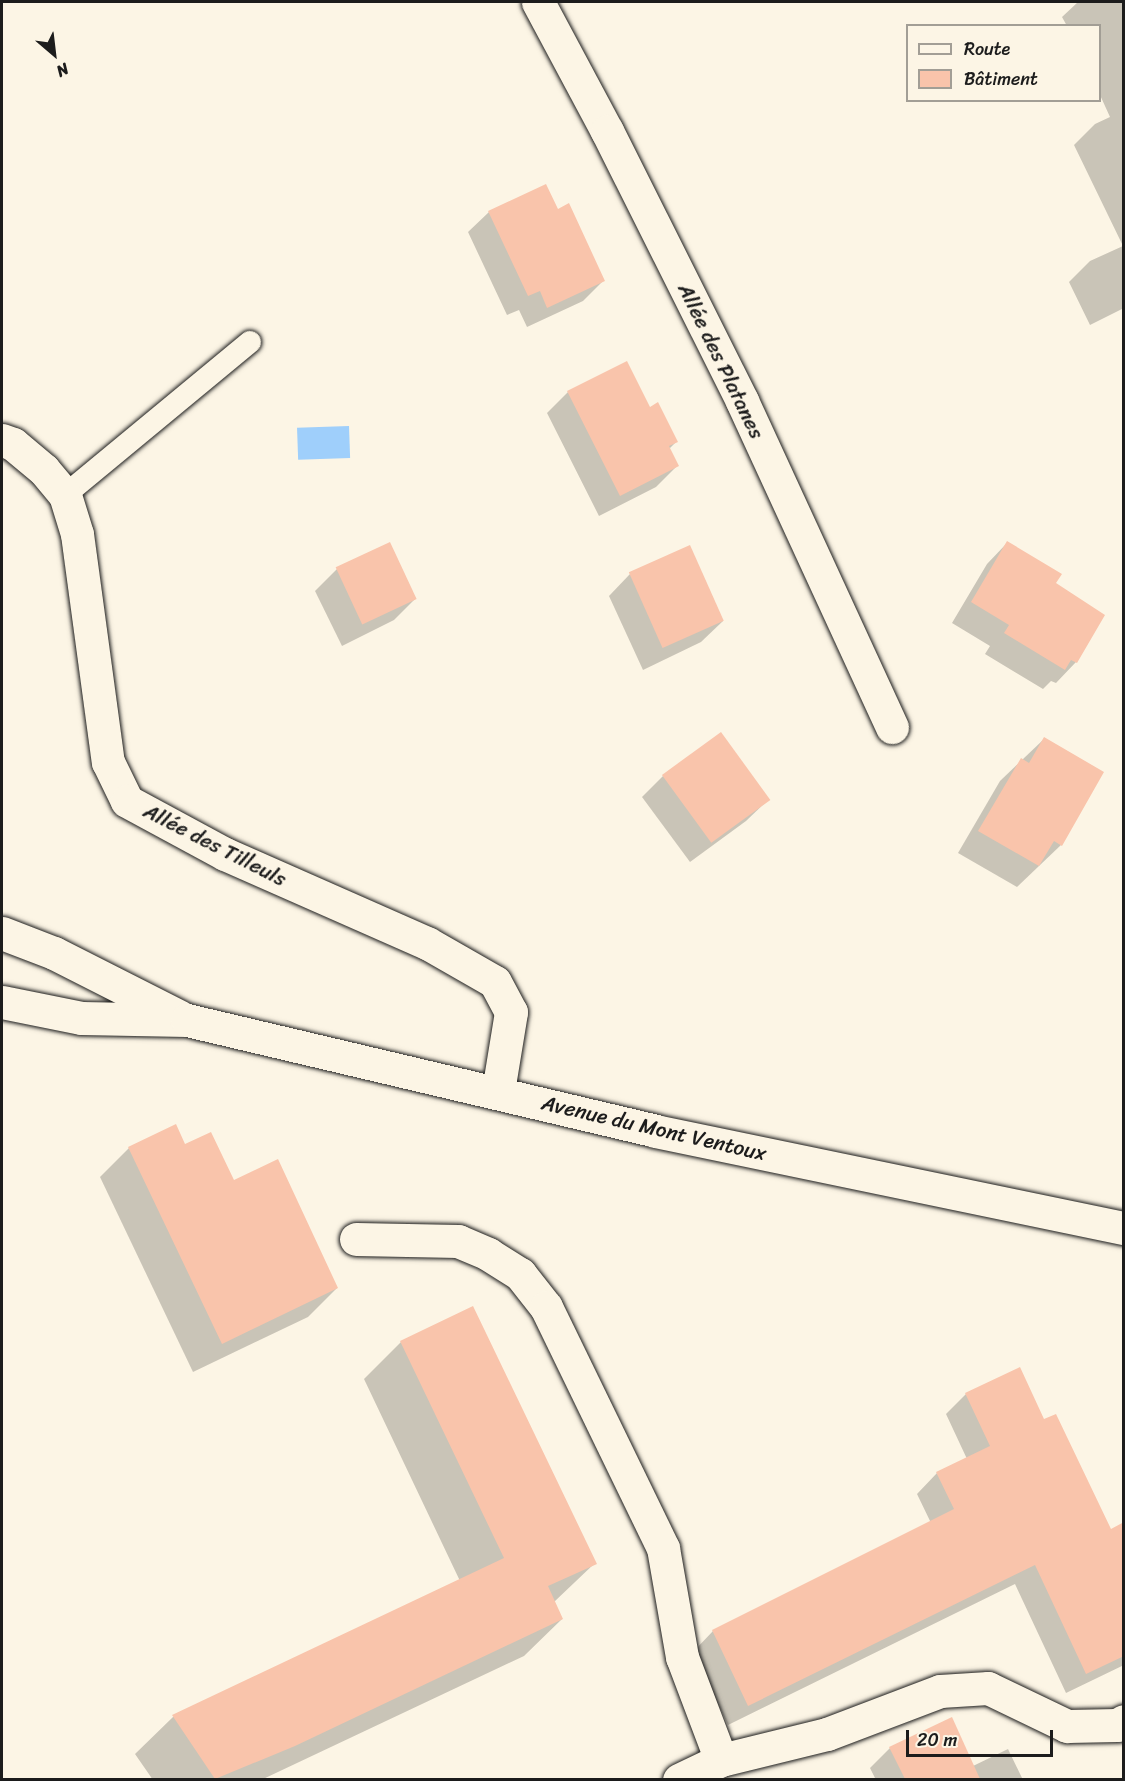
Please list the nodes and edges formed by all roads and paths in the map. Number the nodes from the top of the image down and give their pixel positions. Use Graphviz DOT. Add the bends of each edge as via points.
graph roads {
  1 [pos="538,2"];
  2 [pos="250,342"];
  3 [pos="2,440"];
  4 [pos="65,495"];
  5 [pos="892,728"];
  6 [pos="2,933"];
  7 [pos="2,1002"];
  8 [pos="187,1020"];
  9 [pos="498,1091"];
  10 [pos="1124,1228"];
  11 [pos="356,1239"];
  12 [pos="1124,1721"];
  13 [pos="721,1760"];
  14 [pos="679,1779"];
  1 -- 5 [label="street, Allée des Platanes" via="607,130 742,401"];
  2 -- 4 [label="lane"];
  3 -- 4 [label="street, Allée des Tilleuls" via="13,444 44,470"];
  4 -- 9 [label="street, Allée des Tilleuls" via="77,534 108,762 127,801 225,854 427,943 495,982 511,1012"];
  6 -- 8 [label="street, Avenue du Mont Ventoux" via="54,953"];
  7 -- 8 [label="street, Avenue du Mont Ventoux" via="81,1018"];
  8 -- 9 [label="street, Avenue du Mont Ventoux"];
  9 -- 10 [label="street, Avenue du Mont Ventoux" via="655,1131"];
  11 -- 13 [label="street" via="458,1241 520,1274 546,1307 663,1548 682,1657"];
  12 -- 13 [label="street" via="1117,1725 1067,1726 988,1688 940,1691 827,1734"];
  13 -- 14 [label="street"];
}
